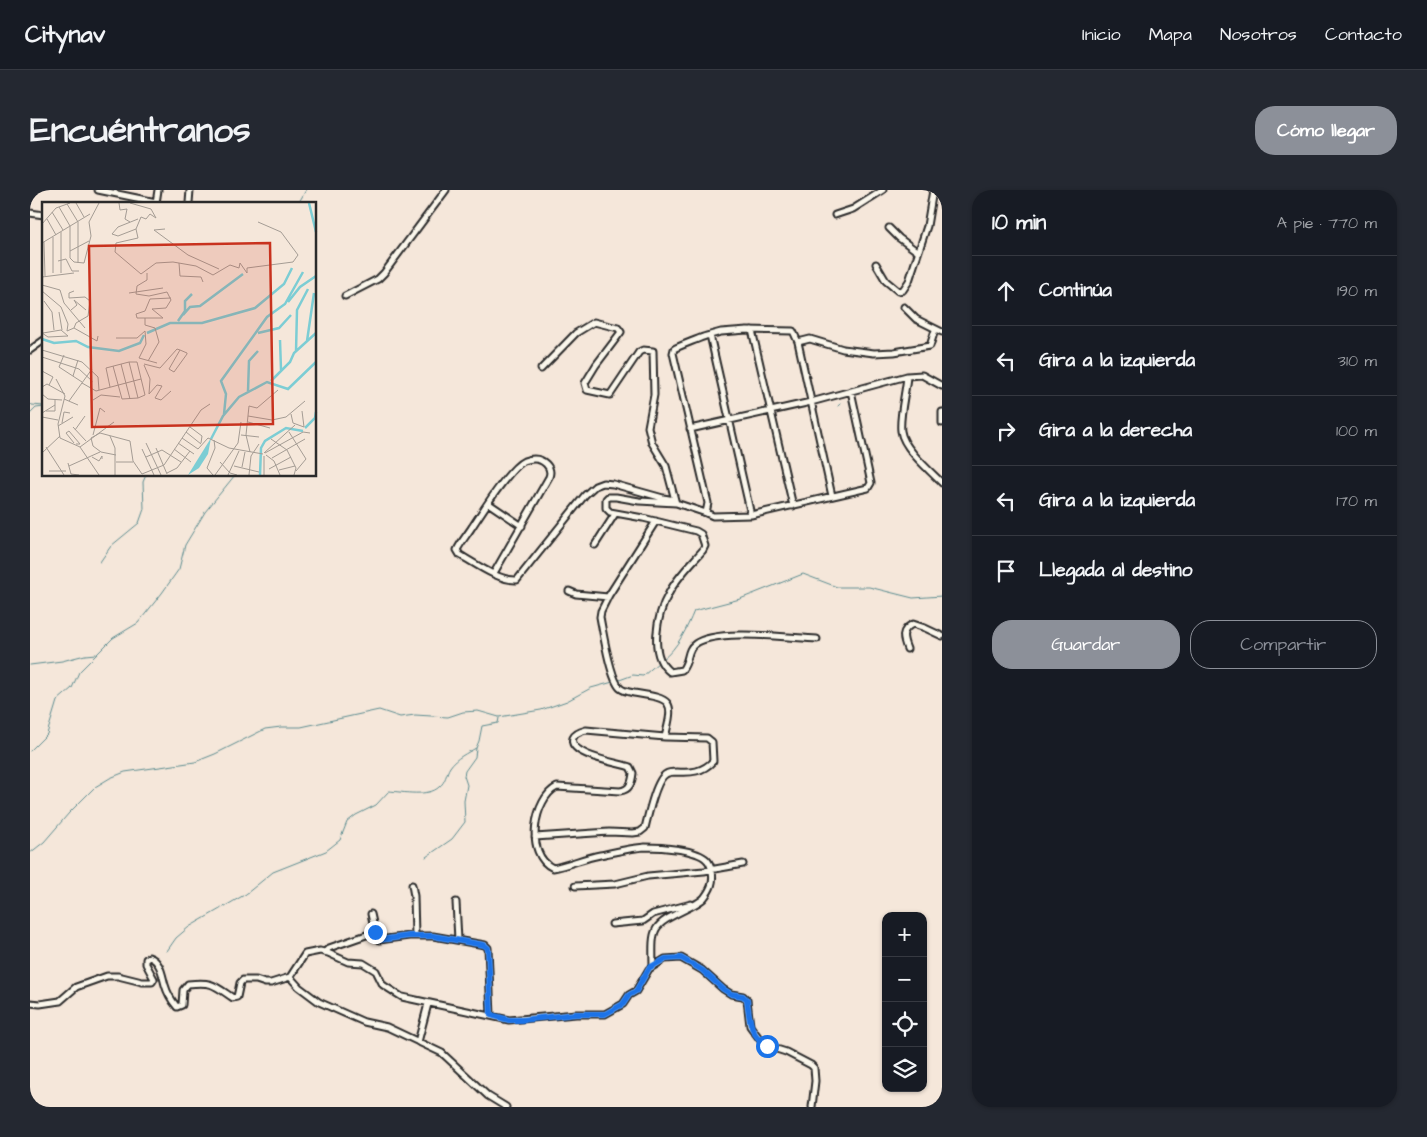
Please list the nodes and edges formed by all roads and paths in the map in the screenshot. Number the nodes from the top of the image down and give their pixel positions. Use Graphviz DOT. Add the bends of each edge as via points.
graph roads {
  1 [pos="98,190"];
  2 [pos="446,190"];
  3 [pos="884,190"];
  4 [pos="933,190"];
  5 [pos="152,202"];
  6 [pos="835,216"];
  7 [pos="889,228"];
  8 [pos="918,252"];
  9 [pos="876,264"];
  10 [pos="345,296"];
  11 [pos="904,307"];
  12 [pos="752,330"];
  13 [pos="935,330"];
  14 [pos="942,332"];
  15 [pos="710,335"];
  16 [pos="42,341"];
  17 [pos="798,342"];
  18 [pos="30,350"];
  19 [pos="542,368"];
  20 [pos="907,376"];
  21 [pos="942,386"];
  22 [pos="851,391"];
  23 [pos="811,402"];
  24 [pos="771,411"];
  25 [pos="942,412"];
  26 [pos="730,420"];
  27 [pos="942,423"];
  28 [pos="690,430"];
  29 [pos="942,482"];
  30 [pos="832,496"];
  31 [pos="676,502"];
  32 [pos="488,503"];
  33 [pos="793,506"];
  34 [pos="706,513"];
  35 [pos="614,514"];
  36 [pos="751,515"];
  37 [pos="656,521"];
  38 [pos="522,526"];
  39 [pos="595,545"];
  40 [pos="494,573"];
  41 [pos="570,591"];
  42 [pos="608,597"];
  43 [pos="942,636"];
  44 [pos="817,639"];
  45 [pos="907,650"];
  46 [pos="665,737"];
  47 [pos="535,838"];
  48 [pos="743,864"];
  49 [pos="712,870"];
  50 [pos="412,885"];
  51 [pos="575,886"];
  52 [pos="456,902"];
  53 [pos="699,902"];
  54 [pos="371,914"];
  55 [pos="612,924"];
  56 [pos="375,932"];
  57 [pos="415,936"];
  58 [pos="458,940"];
  59 [pos="325,952"];
  60 [pos="653,966"];
  61 [pos="290,976"];
  62 [pos="30,1002"];
  63 [pos="428,1004"];
  64 [pos="491,1015"];
  65 [pos="418,1042"];
  66 [pos="506,1107"];
  67 [pos="812,1107"];
  1 -- 5 [label="street"];
  2 -- 10 [label="street" via="384,273"];
  3 -- 6 [label="street"];
  4 -- 8 [label="street" via="927,226"];
  7 -- 8 [label="street"];
  8 -- 9 [label="street" via="903,290 898,291 891,286"];
  11 -- 13 [label="street"];
  12 -- 15 [label="street"];
  12 -- 17 [label="street" via="791,330"];
  12 -- 24 [label="street"];
  13 -- 14 [label="street"];
  13 -- 17 [label="street" via="930,346 894,352 842,349 810,339"];
  15 -- 26 [label="street"];
  15 -- 28 [label="street" via="676,347 673,353"];
  16 -- 18 [label="street"];
  17 -- 23 [label="street"];
  19 -- 31 [label="street" via="576,333 594,322 618,328 621,332 586,383 587,390 610,396 639,352 653,351 654,395 648,427 652,443 666,466"];
  20 -- 21 [label="street" via="922,375"];
  20 -- 22 [label="street"];
  20 -- 29 [label="street" via="901,431 908,446"];
  22 -- 23 [label="street"];
  22 -- 30 [label="street" via="872,483 868,488"];
  23 -- 24 [label="street"];
  23 -- 30 [label="street"];
  24 -- 26 [label="street"];
  24 -- 33 [label="street"];
  25 -- 27 [label="street"];
  26 -- 28 [label="street"];
  26 -- 36 [label="street"];
  28 -- 34 [label="street" via="708,503"];
  30 -- 33 [label="street"];
  31 -- 34 [label="street"];
  31 -- 35 [label="street" via="608,497 606,508"];
  31 -- 40 [label="street" via="613,484 595,486 517,580 507,581"];
  32 -- 38 [label="street"];
  32 -- 38 [label="street" via="523,462 534,458 541,460 551,472"];
  32 -- 40 [label="street" via="457,550 460,555"];
  33 -- 36 [label="street"];
  34 -- 36 [label="street" via="713,516"];
  35 -- 37 [label="street"];
  35 -- 39 [label="street"];
  37 -- 42 [label="street"];
  37 -- 44 [label="street" via="696,531 701,534 705,546 669,591 662,608 657,639 660,660 670,672 682,670 687,664 690,649 699,641 714,637"];
  38 -- 40 [label="street"];
  41 -- 42 [label="street"];
  42 -- 46 [label="street" via="600,616 611,670 621,690 664,699 670,712"];
  43 -- 45 [label="street" via="913,624 904,632"];
  46 -- 47 [label="street" via="707,738 712,742 713,761 706,768 691,773 666,774 659,781 645,828 640,832"];
  46 -- 47 [label="street" via="586,730 577,734 573,742 576,749 630,767 633,774 631,784 620,791 553,789 540,812"];
  47 -- 49 [label="street" via="539,856 553,868 581,859 645,847 703,856"];
  48 -- 49 [label="street"];
  49 -- 51 [label="street" via="648,876 615,884"];
  49 -- 53 [label="street" via="713,884"];
  50 -- 57 [label="street"];
  52 -- 58 [label="street"];
  53 -- 55 [label="street" via="653,914 643,921"];
  53 -- 60 [label="street" via="660,922 654,932"];
  54 -- 56 [label="street"];
  56 -- 57 [label="street" via="379,940"];
  56 -- 59 [label="street"];
  57 -- 58 [label="street"];
  58 -- 64 [label="street" via="484,945 490,950"];
  59 -- 61 [label="street" via="305,954"];
  59 -- 63 [label="street" via="348,962 372,967 383,985 391,991"];
  60 -- 64 [label="street" via="636,991 623,1004 605,1014 522,1020"];
  60 -- 67 [label="street" via="665,959 681,958 702,970 731,994 745,998 750,1026 762,1042 814,1068"];
  61 -- 62 [label="street" via="271,983 243,980 237,996 233,998 206,982 188,984 183,990 182,1005 177,1006 165,986 160,967 149,957 146,964 153,976 152,982 107,976 76,987 60,1001"];
  61 -- 65 [label="street" via="319,1002 364,1022 388,1027"];
  63 -- 64 [label="street"];
  63 -- 65 [label="street"];
  65 -- 66 [label="street" via="442,1052 488,1096"];
}
